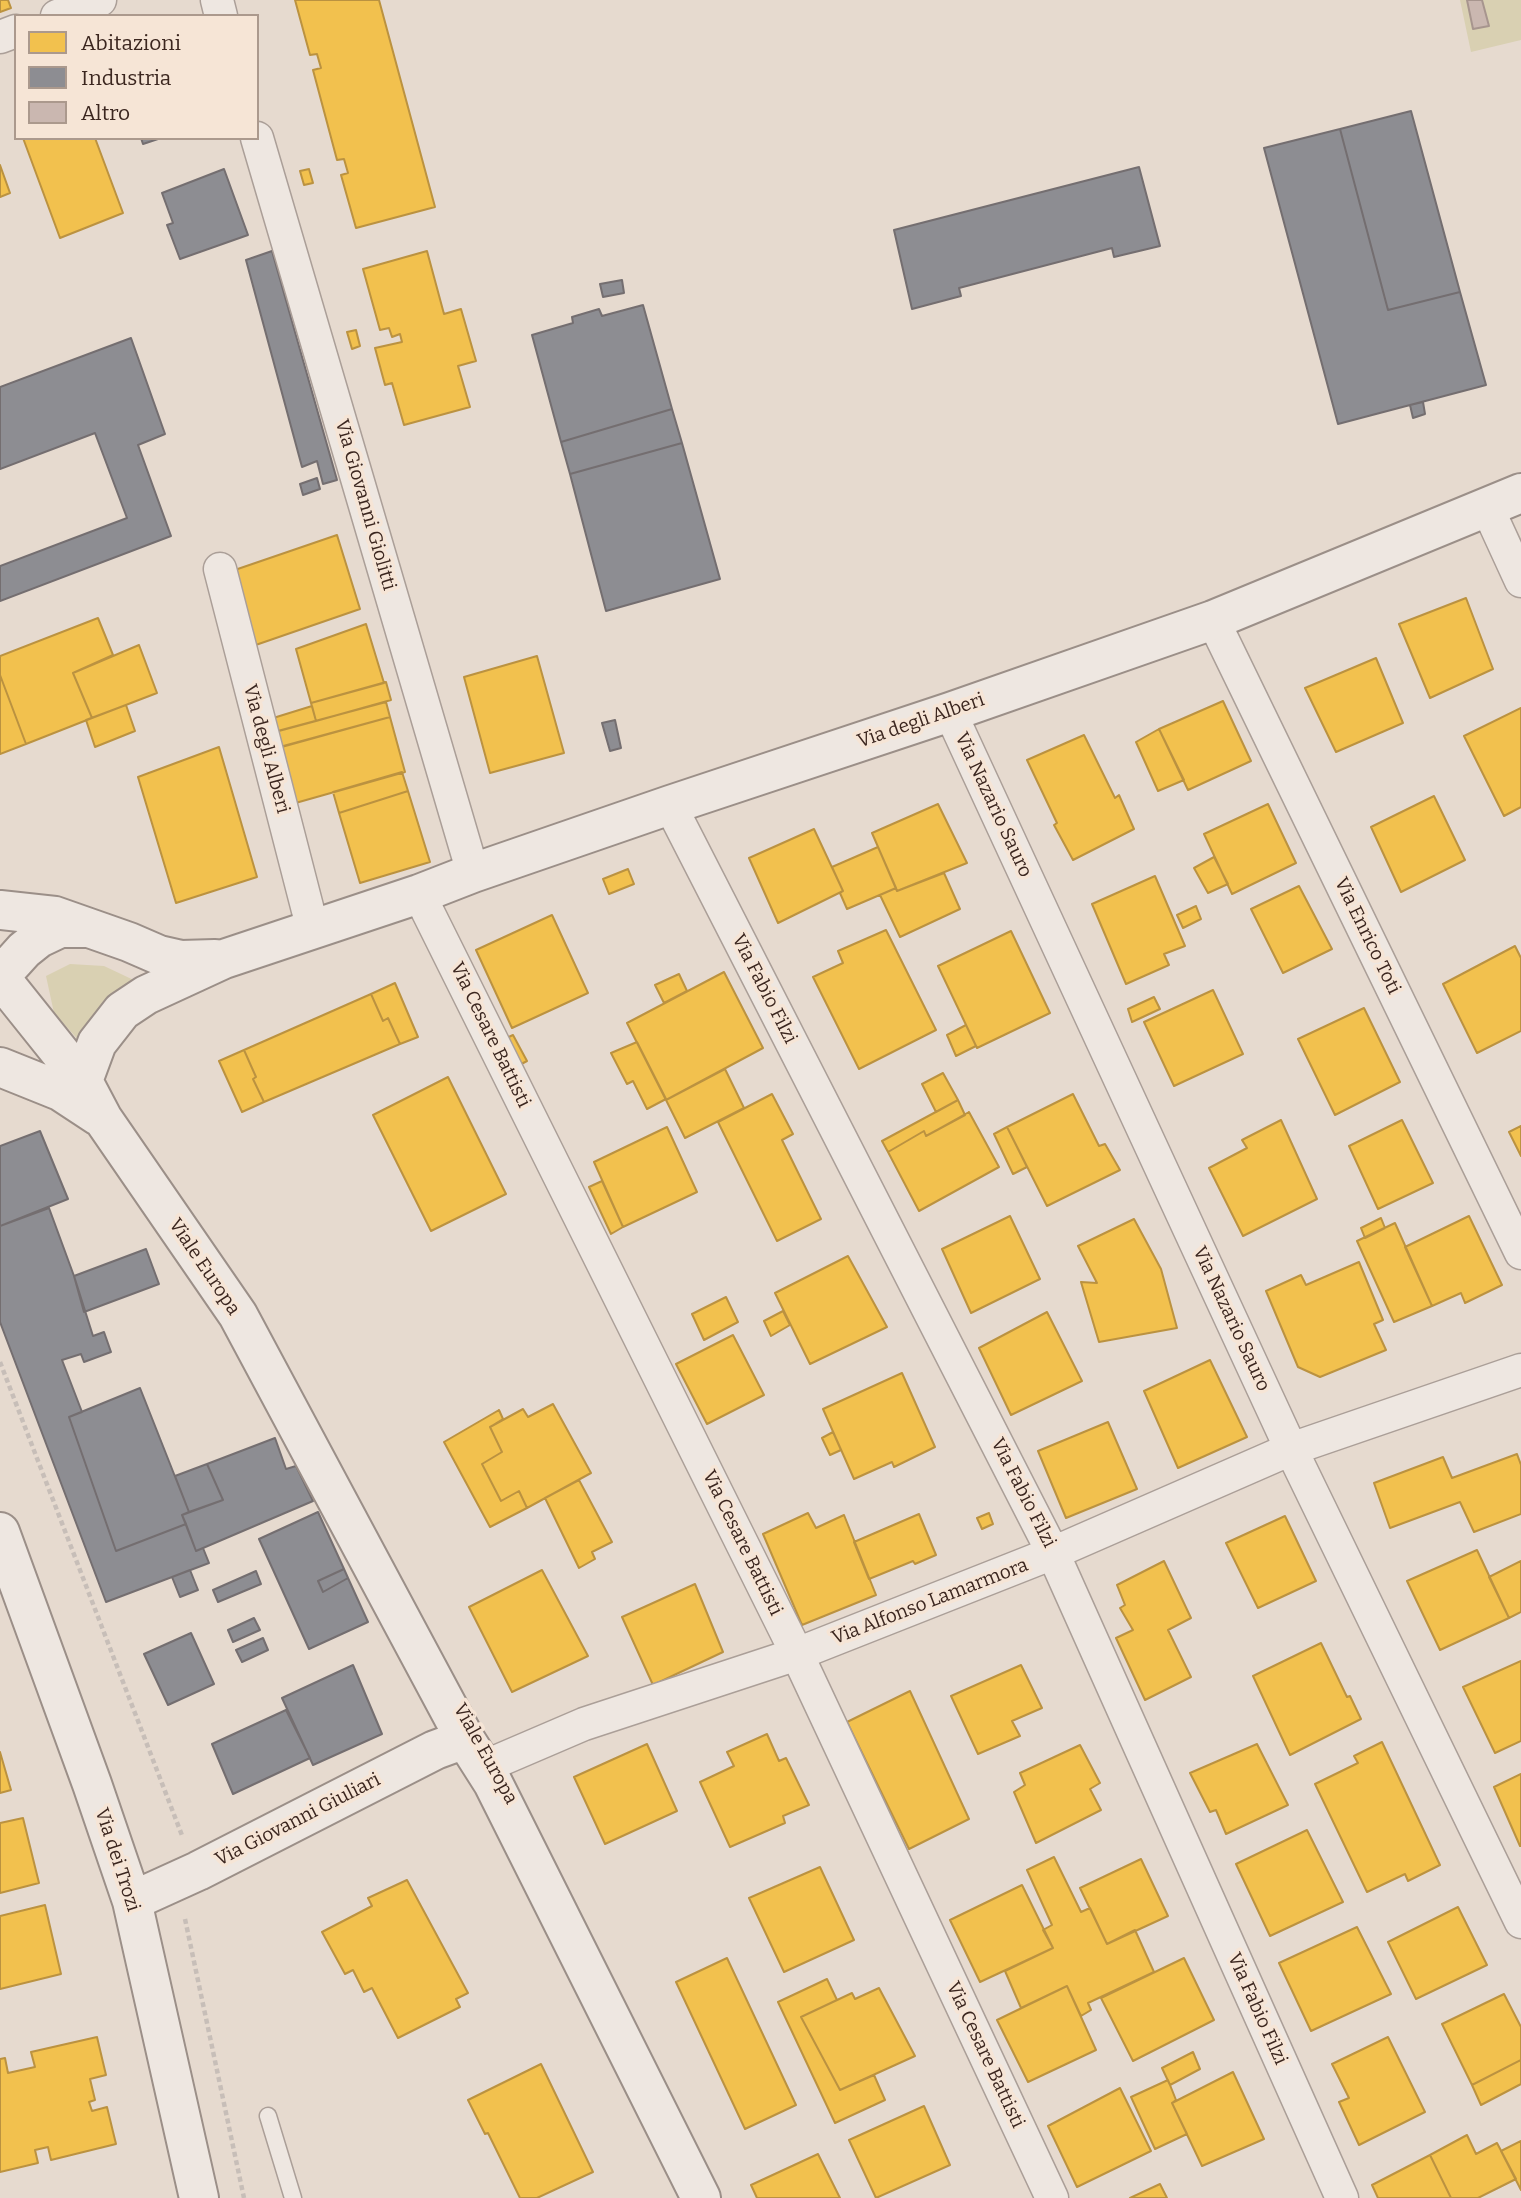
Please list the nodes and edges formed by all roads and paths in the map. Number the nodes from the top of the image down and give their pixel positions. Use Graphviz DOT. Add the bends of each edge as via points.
graph roads {
  1 [pos="100,0"];
  2 [pos="62,14"];
  3 [pos="258,140"];
  4 [pos="1504,500"];
  5 [pos="220,569"];
  6 [pos="1521,581"];
  7 [pos="1213,620"];
  8 [pos="950,712"];
  9 [pos="670,804"];
  10 [pos="473,873"];
  11 [pos="419,894"];
  12 [pos="0,910"];
  13 [pos="90,927"];
  14 [pos="313,930"];
  15 [pos="224,959"];
  16 [pos="3,981"];
  17 [pos="0,1067"];
  18 [pos="83,1080"];
  19 [pos="103,1119"];
  20 [pos="1521,1253"];
  21 [pos="0,1362"];
  22 [pos="1521,1370"];
  23 [pos="1291,1449"];
  24 [pos="0,1532"];
  25 [pos="1054,1553"];
  26 [pos="797,1654"];
  27 [pos="479,1751"];
  28 [pos="198,1871"];
  29 [pos="132,1901"];
  30 [pos="1521,1922"];
  31 [pos="268,2116"];
  32 [pos="200,2198"];
  33 [pos="244,2198"];
  34 [pos="293,2198"];
  35 [pos="701,2198"];
  36 [pos="1052,2198"];
  37 [pos="1342,2198"];
  1 -- 2 [label="street"];
  3 -- 10 [label="street, Via Giovanni Giolitti"];
  4 -- 6 [label="street"];
  4 -- 7 [label="street, Via degli Alberi"];
  5 -- 14 [label="street, Via degli Alberi"];
  7 -- 8 [label="street, Via degli Alberi"];
  7 -- 20 [label="street, Via Enrico Toti"];
  8 -- 9 [label="street, Via degli Alberi"];
  8 -- 23 [label="street, Via Nazario Sauro"];
  9 -- 10 [label="street, Via degli Alberi"];
  9 -- 25 [label="street, Via Fabio Filzi"];
  10 -- 11 [label="street, Via degli Alberi"];
  11 -- 14 [label="street, Via degli Alberi"];
  11 -- 26 [label="street, Via Cesare Battisti"];
  12 -- 13 [label="street, Via degli Alberi" via="55,916"];
  13 -- 15 [label="street, Via degli Alberi" via="159,955 181,960"];
  13 -- 16 [label="street, Via degli Alberi" via="60,928 39,938 24,950"];
  14 -- 15 [label="street, Via degli Alberi"];
  15 -- 18 [label="street, Via degli Alberi" via="122,1011 97,1043"];
  16 -- 18 [label="street, Viale Europa"];
  17 -- 19 [label="street, Viale Europa" via="60,1091"];
  18 -- 19 [label="street, Viale Europa"];
  19 -- 27 [label="street, Viale Europa" via="238,1315"];
  21 -- 28 [label="path"];
  22 -- 23 [label="street, Via Alfonso Lamarmora"];
  23 -- 25 [label="street, Via Alfonso Lamarmora"];
  23 -- 30 [label="street, Via Nazario Sauro"];
  24 -- 29 [label="street, Via dei Trozi"];
  25 -- 26 [label="street, Via Alfonso Lamarmora"];
  25 -- 37 [label="street, Via Fabio Filzi"];
  26 -- 27 [label="street, Via Alfonso Lamarmora" via="584,1724"];
  26 -- 36 [label="street, Via Cesare Battisti"];
  27 -- 28 [label="street, Via Giovanni Giuliari" via="435,1750"];
  27 -- 35 [label="street, Viale Europa"];
  28 -- 29 [label="street, Via Giovanni Giuliari"];
  28 -- 33 [label="path" via="184,1922"];
  29 -- 32 [label="street, Via dei Trozi"];
  31 -- 34 [label="lane"];
}
